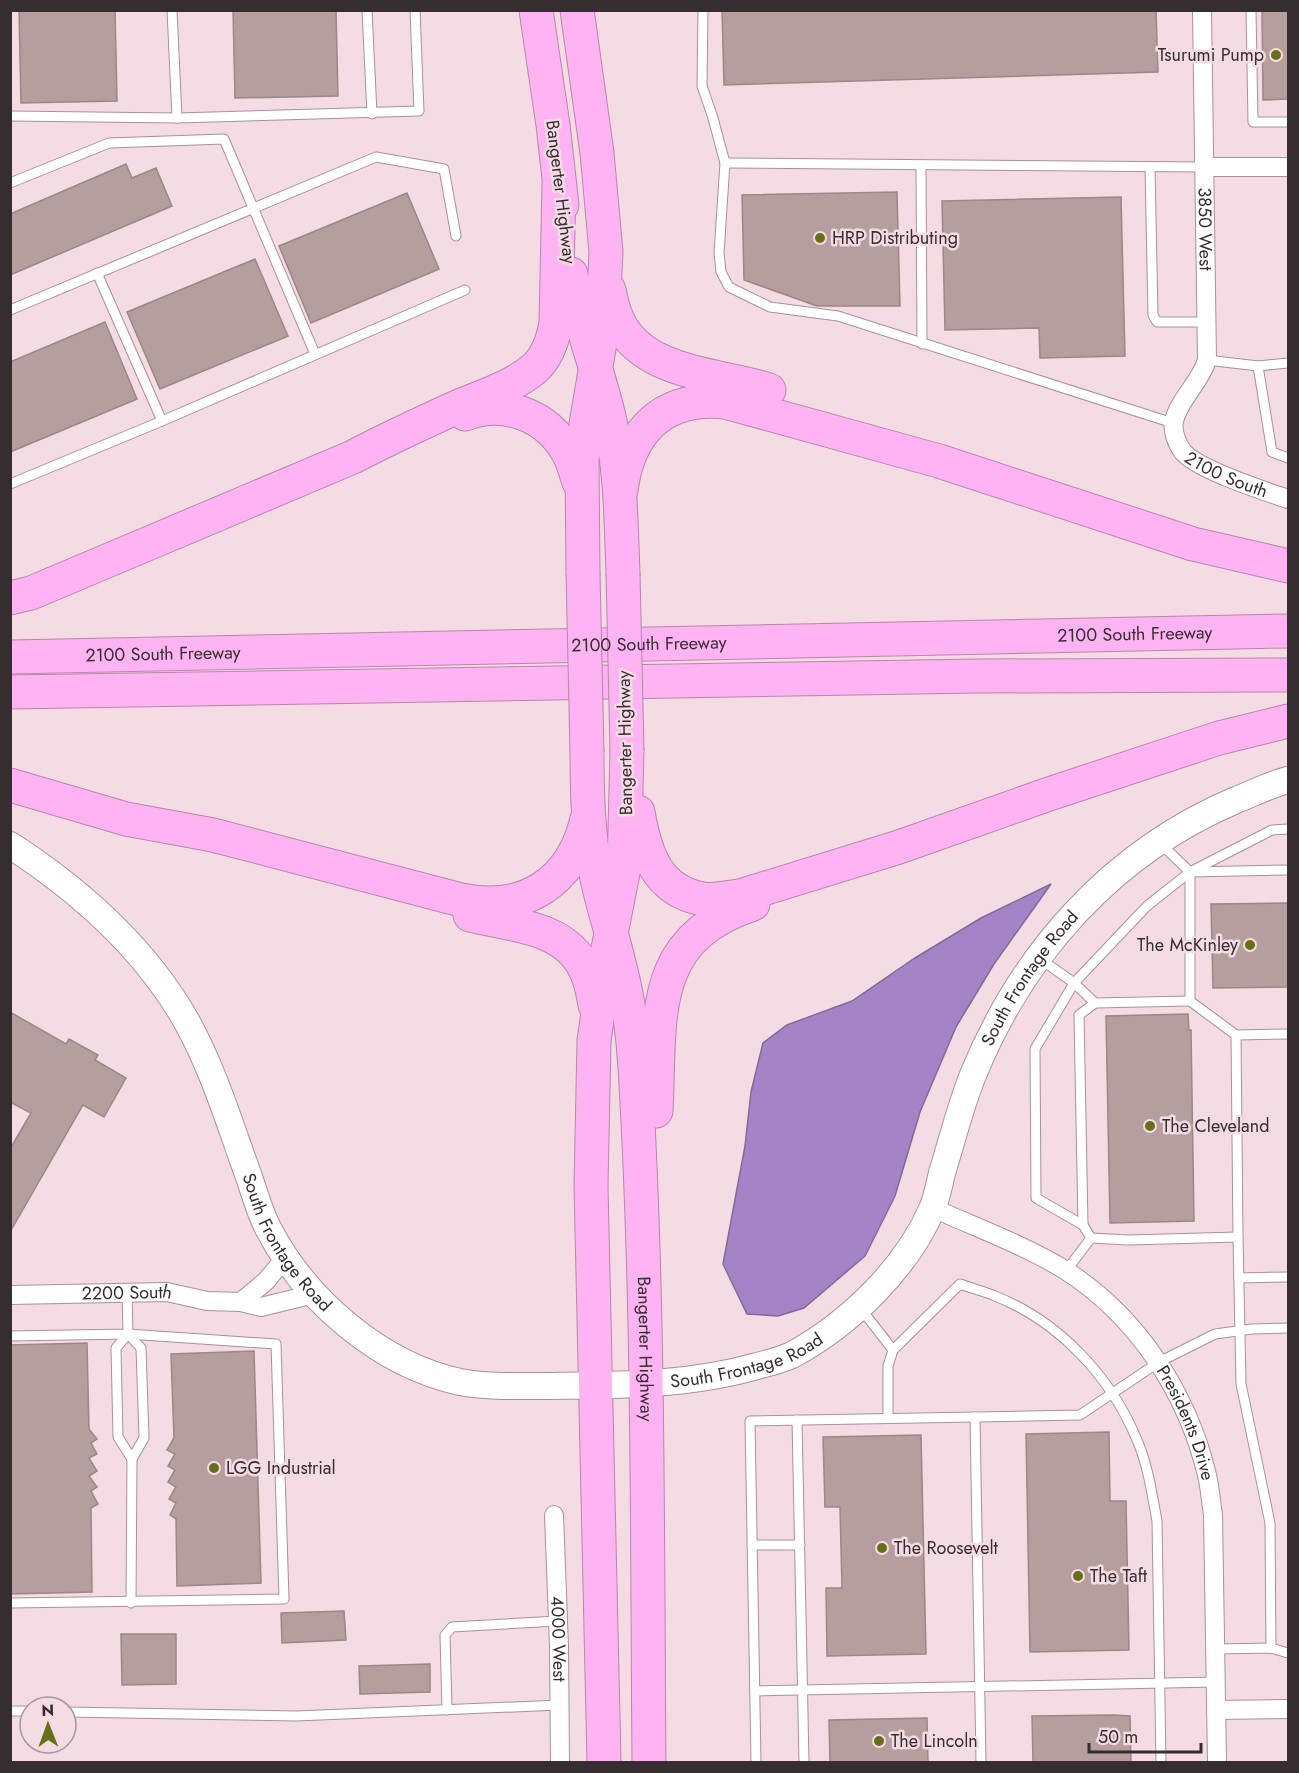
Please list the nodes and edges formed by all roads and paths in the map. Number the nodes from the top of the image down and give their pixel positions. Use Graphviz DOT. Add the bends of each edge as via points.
graph roads {
  1 [pos="172,10"];
  2 [pos="367,10"];
  3 [pos="416,10"];
  4 [pos="536,10"];
  5 [pos="577,10"];
  6 [pos="703,10"];
  7 [pos="1202,10"];
  8 [pos="1251,10"];
  9 [pos="372,114"];
  10 [pos="10,116"];
  11 [pos="177,118"];
  12 [pos="1288,122"];
  13 [pos="725,163"];
  14 [pos="921,165"];
  15 [pos="1150,166"];
  16 [pos="1204,167"];
  17 [pos="1288,167"];
  18 [pos="10,183"];
  19 [pos="560,184"];
  20 [pos="252,208"];
  21 [pos="456,236"];
  22 [pos="97,273"];
  23 [pos="606,278"];
  24 [pos="465,290"];
  25 [pos="10,310"];
  26 [pos="1207,322"];
  27 [pos="922,344"];
  28 [pos="315,354"];
  29 [pos="1207,360"];
  30 [pos="1288,363"];
  31 [pos="1258,366"];
  32 [pos="596,371"];
  33 [pos="162,421"];
  34 [pos="1174,430"];
  35 [pos="353,457"];
  36 [pos="1288,458"];
  37 [pos="939,461"];
  38 [pos="10,484"];
  39 [pos="581,490"];
  40 [pos="621,490"];
  41 [pos="1288,499"];
  42 [pos="1288,566"];
  43 [pos="10,598"];
  44 [pos="1288,631"];
  45 [pos="10,657"];
  46 [pos="1288,675"];
  47 [pos="10,692"];
  48 [pos="1288,721"];
  49 [pos="627,751"];
  50 [pos="1288,780"];
  51 [pos="10,785"];
  52 [pos="588,815"];
  53 [pos="1288,829"];
  54 [pos="213,835"];
  55 [pos="1158,841"];
  56 [pos="10,845"];
  57 [pos="898,847"];
  58 [pos="1288,870"];
  59 [pos="1190,872"];
  60 [pos="612,936"];
  61 [pos="1038,957"];
  62 [pos="1074,983"];
  63 [pos="1190,1001"];
  64 [pos="1095,1003"];
  65 [pos="597,1014"];
  66 [pos="1288,1034"];
  67 [pos="1236,1035"];
  68 [pos="933,1208"];
  69 [pos="1083,1224"];
  70 [pos="1238,1237"];
  71 [pos="1091,1238"];
  72 [pos="286,1257"];
  73 [pos="1066,1271"];
  74 [pos="1288,1277"];
  75 [pos="1239,1278"];
  76 [pos="127,1293"];
  77 [pos="314,1294"];
  78 [pos="10,1295"];
  79 [pos="241,1302"];
  80 [pos="860,1307"];
  81 [pos="644,1320"];
  82 [pos="1288,1328"];
  83 [pos="1241,1330"];
  84 [pos="128,1334"];
  85 [pos="10,1336"];
  86 [pos="893,1350"];
  87 [pos="1159,1362"];
  88 [pos="645,1384"];
  89 [pos="595,1385"];
  90 [pos="1114,1394"];
  91 [pos="975,1417"];
  92 [pos="888,1418"];
  93 [pos="797,1420"];
  94 [pos="132,1460"];
  95 [pos="554,1515"];
  96 [pos="752,1545"];
  97 [pos="800,1545"];
  98 [pos="10,1603"];
  99 [pos="131,1603"];
  100 [pos="558,1621"];
  101 [pos="1271,1648"];
  102 [pos="1216,1649"];
  103 [pos="1288,1653"];
  104 [pos="1216,1682"];
  105 [pos="1159,1684"];
  106 [pos="980,1687"];
  107 [pos="802,1691"];
  108 [pos="755,1692"];
  109 [pos="560,1705"];
  110 [pos="1288,1709"];
  111 [pos="447,1710"];
  112 [pos="1216,1710"];
  113 [pos="78,1712"];
  114 [pos="560,1762"];
  115 [pos="604,1762"];
  116 [pos="649,1762"];
  117 [pos="756,1762"];
  118 [pos="804,1762"];
  119 [pos="981,1762"];
  120 [pos="1161,1762"];
  121 [pos="1217,1762"];
  1 -- 11 [label="lane"];
  2 -- 9 [label="lane"];
  3 -- 9 [label="lane" via="419,111"];
  4 -- 19 [label="highway, Bangerter Highway"];
  5 -- 23 [label="highway, Bangerter Highway" via="597,153"];
  6 -- 13 [label="lane" via="702,86"];
  7 -- 16 [label="street, 3850 West"];
  8 -- 12 [label="lane" via="1253,122"];
  9 -- 11 [label="lane"];
  10 -- 11 [label="lane"];
  13 -- 14 [label="lane"];
  13 -- 27 [label="lane" via="719,253 721,272 729,287 770,307 838,316"];
  14 -- 15 [label="lane"];
  14 -- 27 [label="lane"];
  15 -- 16 [label="lane"];
  15 -- 26 [label="lane" via="1153,315 1157,322"];
  16 -- 17 [label="street"];
  16 -- 26 [label="street, 3850 West"];
  18 -- 20 [label="lane" via="109,143 224,139"];
  19 -- 32 [label="highway, Bangerter Highway" via="574,291"];
  19 -- 35 [label="highway" via="556,324 541,362 510,384"];
  20 -- 21 [label="lane" via="376,157 444,169"];
  20 -- 22 [label="lane"];
  20 -- 28 [label="lane"];
  22 -- 25 [label="lane"];
  22 -- 33 [label="lane"];
  23 -- 32 [label="highway, Bangerter Highway"];
  23 -- 37 [label="highway" via="614,313 652,357 679,368 771,391"];
  24 -- 28 [label="lane"];
  26 -- 29 [label="street, 3850 West"];
  27 -- 34 [label="lane"];
  28 -- 33 [label="lane"];
  29 -- 31 [label="lane"];
  29 -- 34 [label="street, 3850 West" via="1203,373 1179,408"];
  30 -- 31 [label="lane"];
  31 -- 36 [label="lane" via="1272,452"];
  32 -- 39 [label="highway, Bangerter Highway" via="584,439"];
  32 -- 40 [label="highway, Bangerter Highway" via="611,424"];
  33 -- 38 [label="lane"];
  34 -- 41 [label="street, 2100 South" via="1182,451 1193,460"];
  35 -- 39 [label="highway" via="473,411 502,408 533,417 557,436 571,457"];
  35 -- 43 [label="highway"];
  37 -- 40 [label="highway" via="735,404 697,402 665,413 640,435 627,459"];
  37 -- 42 [label="highway" via="1193,544"];
  39 -- 52 [label="highway, Bangerter Highway, bridge"];
  40 -- 49 [label="highway, Bangerter Highway, bridge"];
  44 -- 45 [label="highway, 2100 South Freeway"];
  46 -- 47 [label="highway, 2100 South Freeway"];
  48 -- 57 [label="highway" via="1219,738"];
  49 -- 57 [label="highway" via="643,840 653,865 665,879 703,899 740,896"];
  49 -- 60 [label="highway, Bangerter Highway" via="624,868"];
  50 -- 55 [label="street, South Frontage Road" via="1211,811"];
  51 -- 54 [label="highway" via="126,819"];
  52 -- 54 [label="highway" via="576,851 554,880 524,898 494,904 461,900"];
  52 -- 60 [label="highway, Bangerter Highway" via="596,874"];
  53 -- 59 [label="lane" via="1272,830"];
  54 -- 65 [label="highway" via="471,916 551,935 585,968"];
  55 -- 59 [label="lane"];
  55 -- 61 [label="street, South Frontage Road" via="1092,893"];
  56 -- 72 [label="street, South Frontage Road" via="98,911 142,957 166,991 205,1059 268,1228"];
  57 -- 81 [label="highway" via="867,867 723,916 691,939 671,968 661,1018"];
  58 -- 59 [label="lane"];
  59 -- 62 [label="lane" via="1147,906"];
  59 -- 63 [label="lane"];
  60 -- 65 [label="highway, Bangerter Highway"];
  60 -- 81 [label="highway, Bangerter Highway" via="630,1011 634,1049"];
  61 -- 62 [label="lane"];
  61 -- 68 [label="street, South Frontage Road" via="1002,1015 972,1077"];
  62 -- 64 [label="lane"];
  62 -- 69 [label="lane" via="1035,1049 1036,1198"];
  63 -- 64 [label="lane"];
  63 -- 67 [label="lane"];
  64 -- 69 [label="lane" via="1079,1015"];
  65 -- 89 [label="highway, Bangerter Highway" via="591,1163"];
  66 -- 67 [label="lane"];
  67 -- 70 [label="lane"];
  68 -- 73 [label="street, Presidents Drive"];
  68 -- 80 [label="street, South Frontage Road" via="903,1259"];
  69 -- 71 [label="lane"];
  70 -- 71 [label="lane"];
  70 -- 75 [label="lane"];
  71 -- 73 [label="lane"];
  72 -- 77 [label="street, South Frontage Road"];
  72 -- 79 [label="street"];
  73 -- 87 [label="street, Presidents Drive" via="1105,1300 1137,1332"];
  74 -- 75 [label="lane"];
  75 -- 83 [label="lane"];
  76 -- 78 [label="street, 2200 South"];
  76 -- 79 [label="street, 2200 South" via="167,1292 216,1302"];
  76 -- 84 [label="lane"];
  77 -- 79 [label="street, 2200 South" via="261,1307"];
  77 -- 89 [label="street, South Frontage Road" via="353,1331 424,1372 507,1387"];
  80 -- 86 [label="lane"];
  80 -- 88 [label="street, South Frontage Road" via="788,1357 736,1372"];
  81 -- 88 [label="highway, Bangerter Highway"];
  82 -- 83 [label="lane"];
  83 -- 87 [label="lane" via="1215,1334"];
  83 -- 101 [label="lane" via="1241,1384 1270,1523"];
  84 -- 85 [label="lane"];
  84 -- 94 [label="lane" via="141,1348 144,1438"];
  84 -- 94 [label="lane" via="116,1348 118,1437"];
  84 -- 99 [label="lane" via="276,1344 284,1599"];
  86 -- 90 [label="lane" via="960,1284 996,1296 1039,1319 1078,1351"];
  86 -- 92 [label="lane" via="888,1366"];
  87 -- 90 [label="lane"];
  87 -- 102 [label="street, Presidents Drive" via="1180,1399 1207,1475 1213,1515"];
  88 -- 89 [label="street, South Frontage Road"];
  88 -- 116 [label="highway, Bangerter Highway"];
  89 -- 115 [label="highway, Bangerter Highway"];
  90 -- 91 [label="lane" via="1080,1415"];
  90 -- 105 [label="lane" via="1138,1441 1157,1521"];
  91 -- 92 [label="lane"];
  91 -- 106 [label="lane"];
  92 -- 93 [label="lane"];
  93 -- 96 [label="lane" via="750,1421"];
  93 -- 97 [label="lane"];
  94 -- 99 [label="lane"];
  95 -- 100 [label="street, 4000 West"];
  96 -- 97 [label="lane"];
  96 -- 108 [label="lane"];
  97 -- 107 [label="lane"];
  98 -- 99 [label="lane"];
  100 -- 109 [label="street, 4000 West"];
  100 -- 111 [label="lane" via="452,1627 445,1635"];
  101 -- 102 [label="lane"];
  101 -- 103 [label="lane"];
  102 -- 104 [label="street, Presidents Drive"];
  104 -- 105 [label="lane"];
  104 -- 112 [label="street, Presidents Drive"];
  105 -- 106 [label="lane"];
  105 -- 120 [label="lane"];
  106 -- 107 [label="lane"];
  106 -- 119 [label="lane"];
  107 -- 108 [label="lane"];
  107 -- 118 [label="lane"];
  108 -- 117 [label="lane"];
  109 -- 111 [label="lane"];
  109 -- 114 [label="street, 4000 West"];
  110 -- 112 [label="street"];
  111 -- 113 [label="lane" via="296,1716"];
  112 -- 121 [label="street, Presidents Drive"];
}
